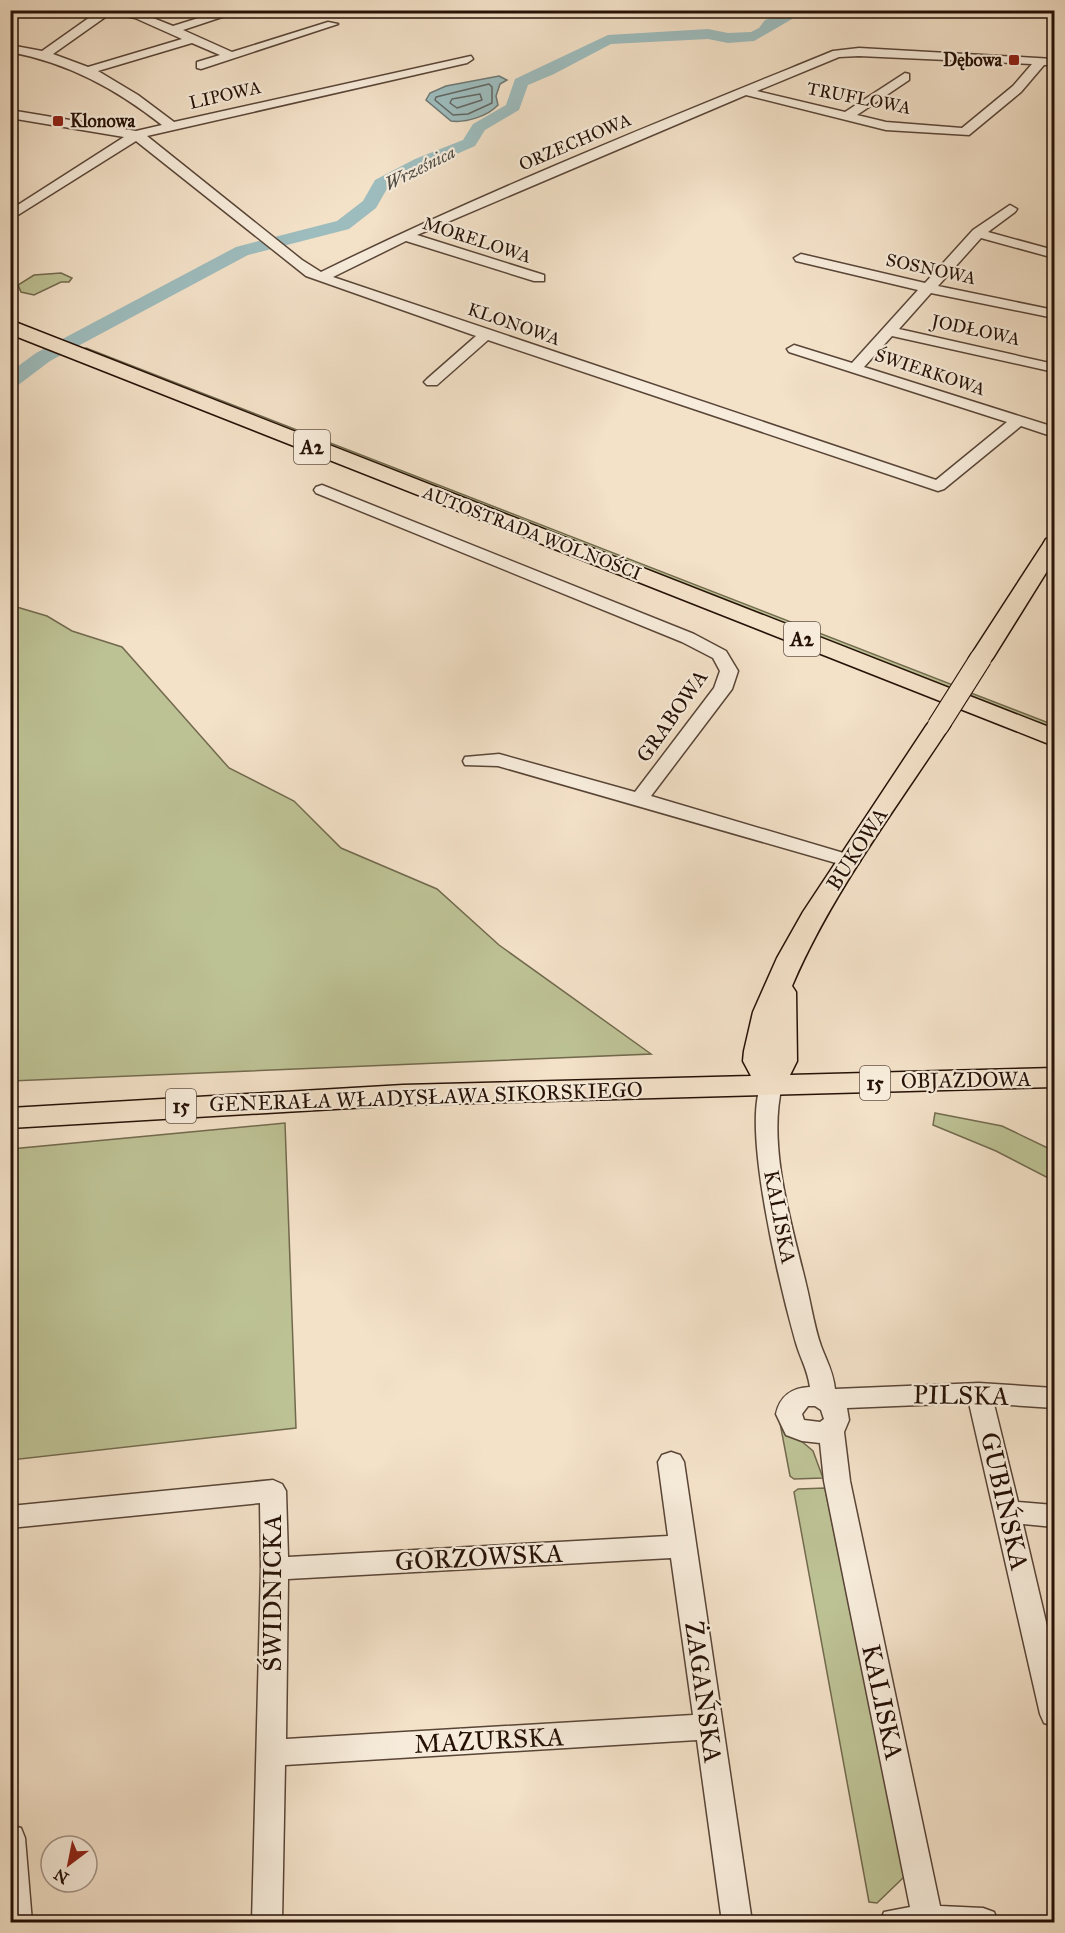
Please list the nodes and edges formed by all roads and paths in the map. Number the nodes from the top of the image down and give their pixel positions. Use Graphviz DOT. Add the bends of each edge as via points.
graph roads {
  1 [pos="108,10"];
  2 [pos="114,10"];
  3 [pos="238,10"];
  4 [pos="384,10"];
  5 [pos="389,11"];
  6 [pos="332,24"];
  7 [pos="172,30"];
  8 [pos="193,39"];
  9 [pos="10,48"];
  10 [pos="45,54"];
  11 [pos="232,56"];
  12 [pos="467,59"];
  13 [pos="1040,62"];
  14 [pos="1054,62"];
  15 [pos="201,65"];
  16 [pos="89,70"];
  17 [pos="905,77"];
  18 [pos="747,92"];
  19 [pos="10,114"];
  20 [pos="846,117"];
  21 [pos="171,126"];
  22 [pos="136,135"];
  23 [pos="1010,209"];
  24 [pos="10,216"];
  25 [pos="978,233"];
  26 [pos="405,236"];
  27 [pos="1054,254"];
  28 [pos="801,258"];
  29 [pos="322,278"];
  30 [pos="539,278"];
  31 [pos="928,288"];
  32 [pos="10,312"];
  33 [pos="1054,315"];
  34 [pos="10,326"];
  35 [pos="889,331"];
  36 [pos="486,335"];
  37 [pos="53,336"];
  38 [pos="83,349"];
  39 [pos="794,349"];
  40 [pos="855,368"];
  41 [pos="1054,368"];
  42 [pos="432,382"];
  43 [pos="1019,420"];
  44 [pos="1054,432"];
  45 [pos="322,490"];
  46 [pos="1054,544"];
  47 [pos="1054,720"];
  48 [pos="1054,738"];
  49 [pos="472,761"];
  50 [pos="639,799"];
  51 [pos="850,861"];
  52 [pos="1054,1078"];
  53 [pos="771,1086"];
  54 [pos="10,1118"];
  55 [pos="978,1393"];
  56 [pos="1054,1398"];
  57 [pos="824,1411"];
  58 [pos="804,1432"];
  59 [pos="671,1462"];
  60 [pos="837,1481"];
  61 [pos="1007,1512"];
  62 [pos="1054,1516"];
  63 [pos="10,1517"];
  64 [pos="684,1546"];
  65 [pos="274,1569"];
  66 [pos="1054,1714"];
  67 [pos="709,1727"];
  68 [pos="270,1753"];
  69 [pos="10,1838"];
  70 [pos="927,1921"];
  71 [pos="17,1923"];
  72 [pos="267,1923"];
  73 [pos="737,1923"];
  74 [pos="896,1923"];
  75 [pos="983,1923"];
  1 -- 10 [label="street"];
  2 -- 7 [label="street" via="138,15"];
  3 -- 7 [label="street"];
  4 -- 5 [label="street"];
  6 -- 11 [label="street"];
  7 -- 8 [label="street"];
  8 -- 11 [label="street"];
  8 -- 16 [label="street"];
  9 -- 10 [label="street"];
  10 -- 16 [label="street"];
  11 -- 15 [label="street"];
  12 -- 21 [label="street, LIPOWA"];
  13 -- 14 [label="street"];
  13 -- 18 [label="street, ORZECHOWA" via="847,52"];
  13 -- 20 [label="street, TRUFLOWA" via="1017,89 965,132 886,126"];
  16 -- 21 [label="street" via="116,84"];
  17 -- 20 [label="street"];
  18 -- 20 [label="street, TRUFLOWA"];
  18 -- 26 [label="street, ORZECHOWA"];
  19 -- 22 [label="street, KLONOWA"];
  21 -- 22 [label="street, LIPOWA"];
  22 -- 24 [label="street, LIPOWA"];
  22 -- 29 [label="street, KLONOWA"];
  23 -- 25 [label="street"];
  25 -- 27 [label="street"];
  25 -- 31 [label="street"];
  26 -- 29 [label="street, ORZECHOWA"];
  26 -- 30 [label="street, MORELOWA"];
  28 -- 31 [label="street, SOSNOWA"];
  29 -- 36 [label="street, KLONOWA"];
  31 -- 33 [label="street, SOSNOWA"];
  31 -- 35 [label="street"];
  32 -- 37 [label="highway, AUTOSTRADA WOLNOŚCI / A2"];
  34 -- 37 [label="highway, AUTOSTRADA WOLNOŚCI / A2"];
  35 -- 40 [label="street"];
  35 -- 41 [label="street, JODŁOWA"];
  36 -- 42 [label="street"];
  36 -- 43 [label="street, KLONOWA" via="938,486"];
  37 -- 38 [label="highway, AUTOSTRADA WOLNOŚCI / A2"];
  38 -- 47 [label="highway, AUTOSTRADA WOLNOŚCI / A2"];
  38 -- 48 [label="highway, AUTOSTRADA WOLNOŚCI / A2"];
  39 -- 40 [label="street, ŚWIERKOWA"];
  40 -- 43 [label="street, ŚWIERKOWA"];
  43 -- 44 [label="street, ŚWIERKOWA"];
  45 -- 50 [label="street, GRABOWA" via="688,638 720,655 729,671 723,689"];
  46 -- 51 [label="main road, BUKOWA, bridge"];
  49 -- 50 [label="street" via="499,760"];
  50 -- 51 [label="street"];
  51 -- 53 [label="main road, BUKOWA" via="801,938 783,976 783,1061"];
  52 -- 53 [label="main road, OBJAZDOWA / 15"];
  53 -- 54 [label="main road, GENERAŁA WŁADYSŁAWA SIKORSKIEGO / 15" via="403,1095"];
  53 -- 57 [label="street, KALISKA" via="767,1125 777,1212 809,1346 807,1381"];
  55 -- 56 [label="street, PILSKA"];
  55 -- 57 [label="street, PILSKA" via="867,1396 846,1407"];
  55 -- 61 [label="street, GUBIŃSKA"];
  57 -- 58 [label="street" via="817,1434"];
  57 -- 58 [label="street, KALISKA" via="791,1405 788,1416"];
  57 -- 60 [label="street, KALISKA"];
  58 -- 60 [label="street, KALISKA"];
  59 -- 64 [label="street, ŻAGAŃSKA"];
  60 -- 70 [label="street, KALISKA"];
  61 -- 62 [label="street"];
  61 -- 66 [label="street, GUBIŃSKA"];
  63 -- 65 [label="street, ŚWIDNICKA" via="273,1491"];
  64 -- 65 [label="street, GORZOWSKA"];
  64 -- 67 [label="street, ŻAGAŃSKA"];
  65 -- 68 [label="street, ŚWIDNICKA"];
  67 -- 68 [label="street, MAZURSKA"];
  67 -- 73 [label="street, ŻAGAŃSKA"];
  68 -- 72 [label="street, ŚWIDNICKA"];
  69 -- 71 [label="street"];
  70 -- 74 [label="street"];
  70 -- 75 [label="street"];
}
